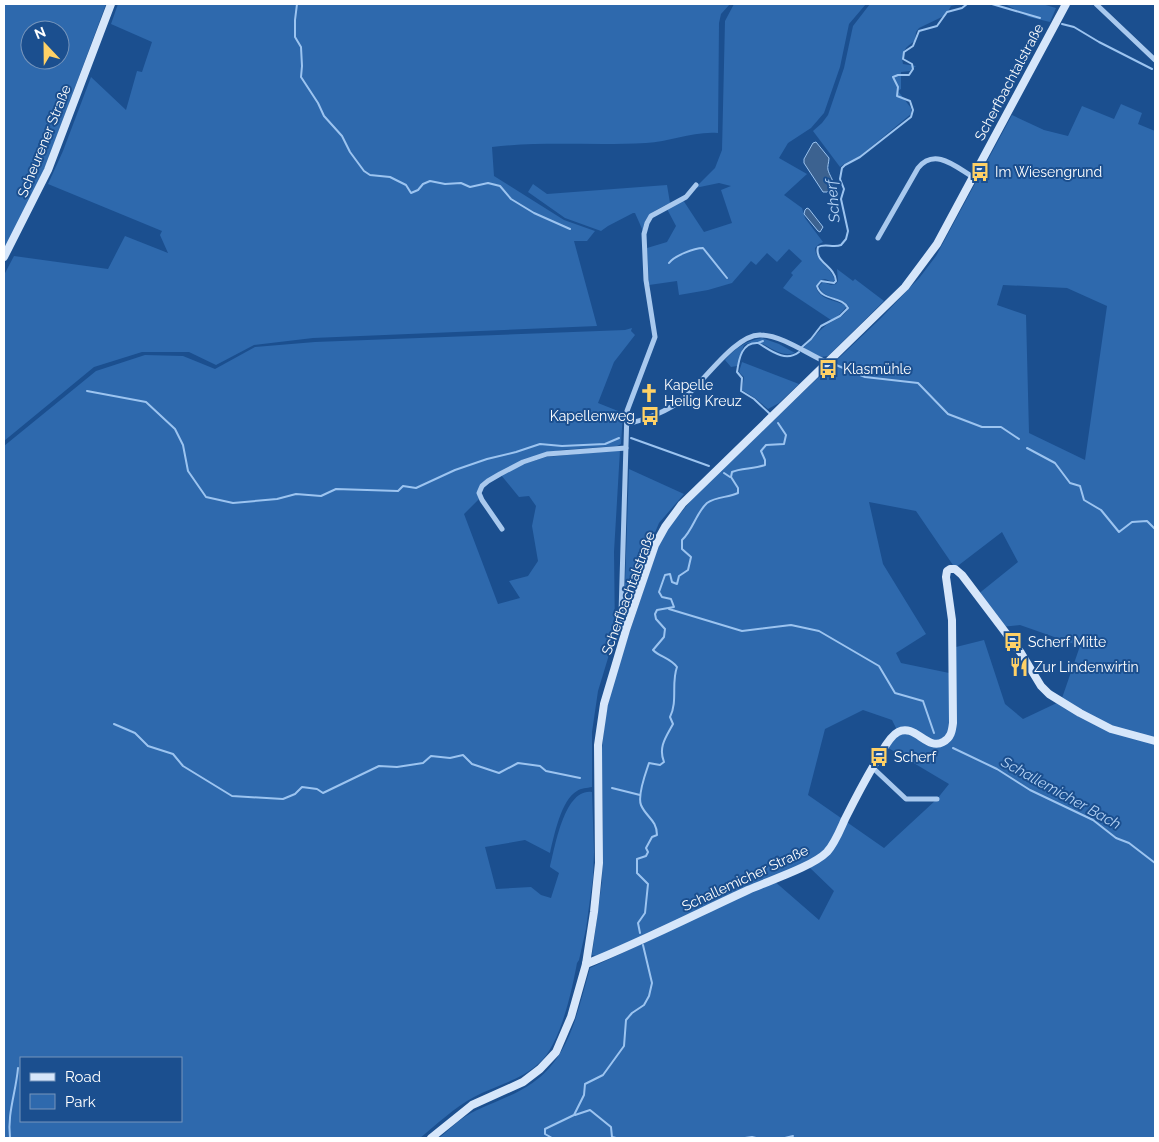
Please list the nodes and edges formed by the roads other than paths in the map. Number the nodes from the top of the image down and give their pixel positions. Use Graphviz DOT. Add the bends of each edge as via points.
graph roads {
  1 [pos="111,4"];
  2 [pos="1066,4"];
  3 [pos="1096,4"];
  4 [pos="1155,60"];
  5 [pos="973,177"];
  6 [pos="696,185"];
  7 [pos="878,238"];
  8 [pos="4,257"];
  9 [pos="828,364"];
  10 [pos="627,424"];
  11 [pos="626,448"];
  12 [pos="502,529"];
  13 [pos="626,630"];
  14 [pos="1155,741"];
  15 [pos="872,767"];
  16 [pos="937,799"];
  17 [pos="586,964"];
  18 [pos="431,1138"];
  1 -- 8 [label="main road, Scheurener Straße" via="48,170"];
  2 -- 5 [label="main road, Scherfbachtalstraße"];
  3 -- 4 [label="street"];
  5 -- 7 [label="street" via="940,158 925,161"];
  5 -- 9 [label="main road, Scherfbachtalstraße" via="937,244 916,274"];
  6 -- 10 [label="street" via="686,197 651,216 647,223 644,234 646,280 655,337 631,398"];
  9 -- 10 [label="street" via="775,337 762,334 749,337 734,346 681,400"];
  9 -- 13 [label="main road, Scherfbachtalstraße" via="672,516 655,545"];
  10 -- 11 [label="street"];
  11 -- 12 [label="street" via="546,454 488,481 479,493"];
  11 -- 13 [label="street" via="622,614"];
  13 -- 17 [label="main road, Scherfbachtalstraße" via="606,695 599,732 598,875"];
  14 -- 15 [label="main road, Schallemicher Straße" via="1111,729 1049,694 962,576 952,568 946,577 952,620 952,730 940,744 933,744 913,731 898,732"];
  15 -- 16 [label="street" via="906,799"];
  15 -- 17 [label="main road, Schallemicher Straße" via="826,853 807,865"];
  17 -- 18 [label="main road, Scherfbachtalstraße" via="571,1017 556,1052 540,1070 523,1082 472,1105"];
}
